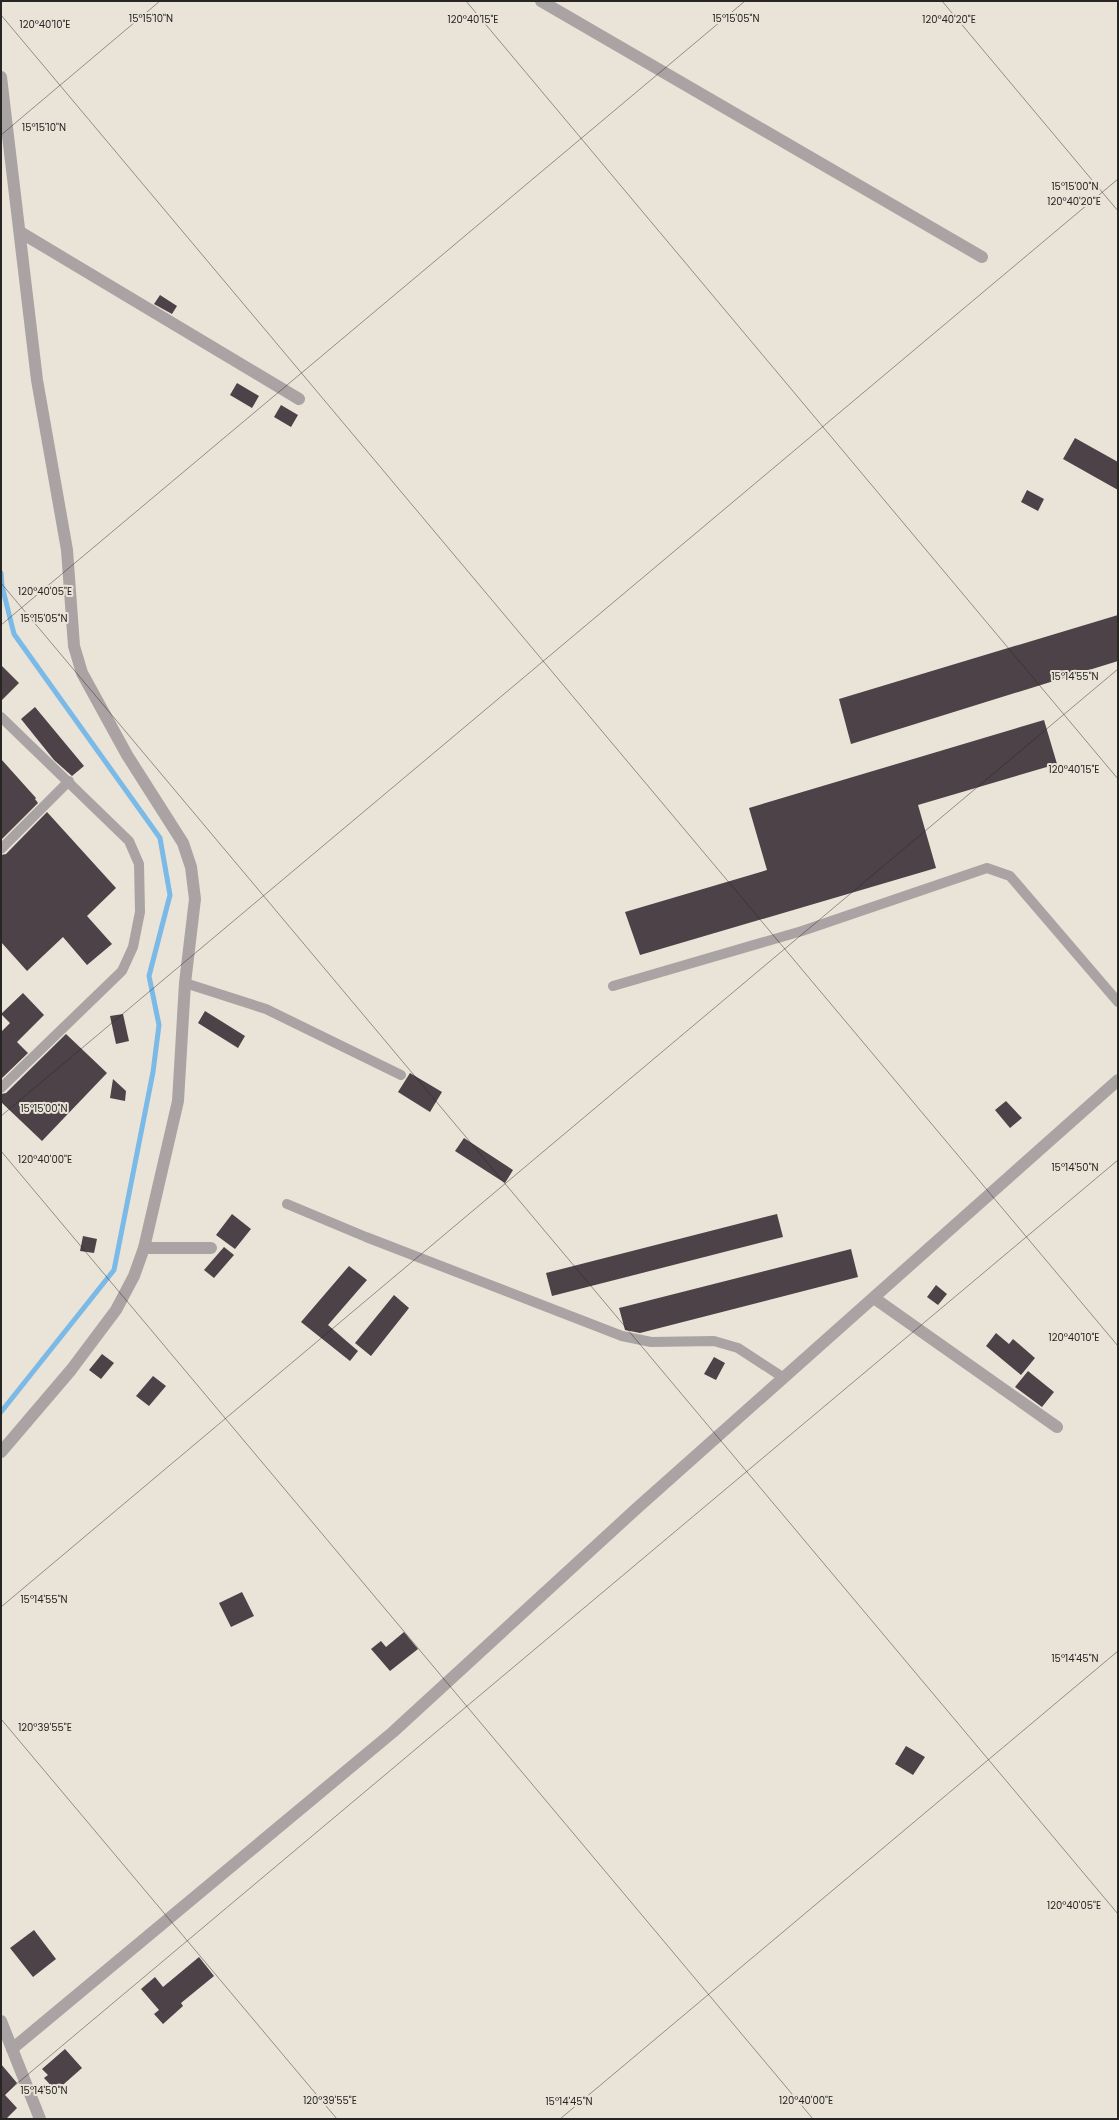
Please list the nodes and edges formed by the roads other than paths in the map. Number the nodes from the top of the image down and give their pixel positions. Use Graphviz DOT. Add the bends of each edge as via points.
graph roads {
  1 [pos="541,1"];
  2 [pos="1,77"];
  3 [pos="20,232"];
  4 [pos="982,257"];
  5 [pos="299,399"];
  6 [pos="1,717"];
  7 [pos="69,781"];
  8 [pos="1,849"];
  9 [pos="185,983"];
  10 [pos="613,986"];
  11 [pos="1118,1002"];
  12 [pos="401,1075"];
  13 [pos="1118,1080"];
  14 [pos="1,1088"];
  15 [pos="287,1204"];
  16 [pos="144,1248"];
  17 [pos="211,1248"];
  18 [pos="874,1298"];
  19 [pos="784,1378"];
  20 [pos="1057,1427"];
  21 [pos="1,1452"];
  22 [pos="1,2021"];
  23 [pos="12,2049"];
  24 [pos="40,2119"];
  1 -- 4 [label="street"];
  2 -- 3 [label="street"];
  3 -- 5 [label="street"];
  3 -- 9 [label="street" via="37,380 67,550 74,646 82,673 127,754 183,843 191,867 194,899"];
  6 -- 7 [label="lane"];
  7 -- 8 [label="lane"];
  7 -- 14 [label="lane" via="129,841 139,864 140,912 133,947 122,971"];
  9 -- 12 [label="lane" via="266,1009"];
  9 -- 16 [label="street" via="178,1101"];
  10 -- 11 [label="lane" via="802,931 988,868 1010,876"];
  13 -- 18 [label="street"];
  15 -- 19 [label="lane" via="622,1336 651,1342 714,1341 738,1348"];
  16 -- 17 [label="street"];
  16 -- 21 [label="street" via="134,1276 116,1310 71,1370"];
  18 -- 19 [label="street"];
  18 -- 20 [label="street"];
  19 -- 23 [label="street" via="636,1509 393,1732"];
  22 -- 23 [label="street"];
  23 -- 24 [label="street"];
}
